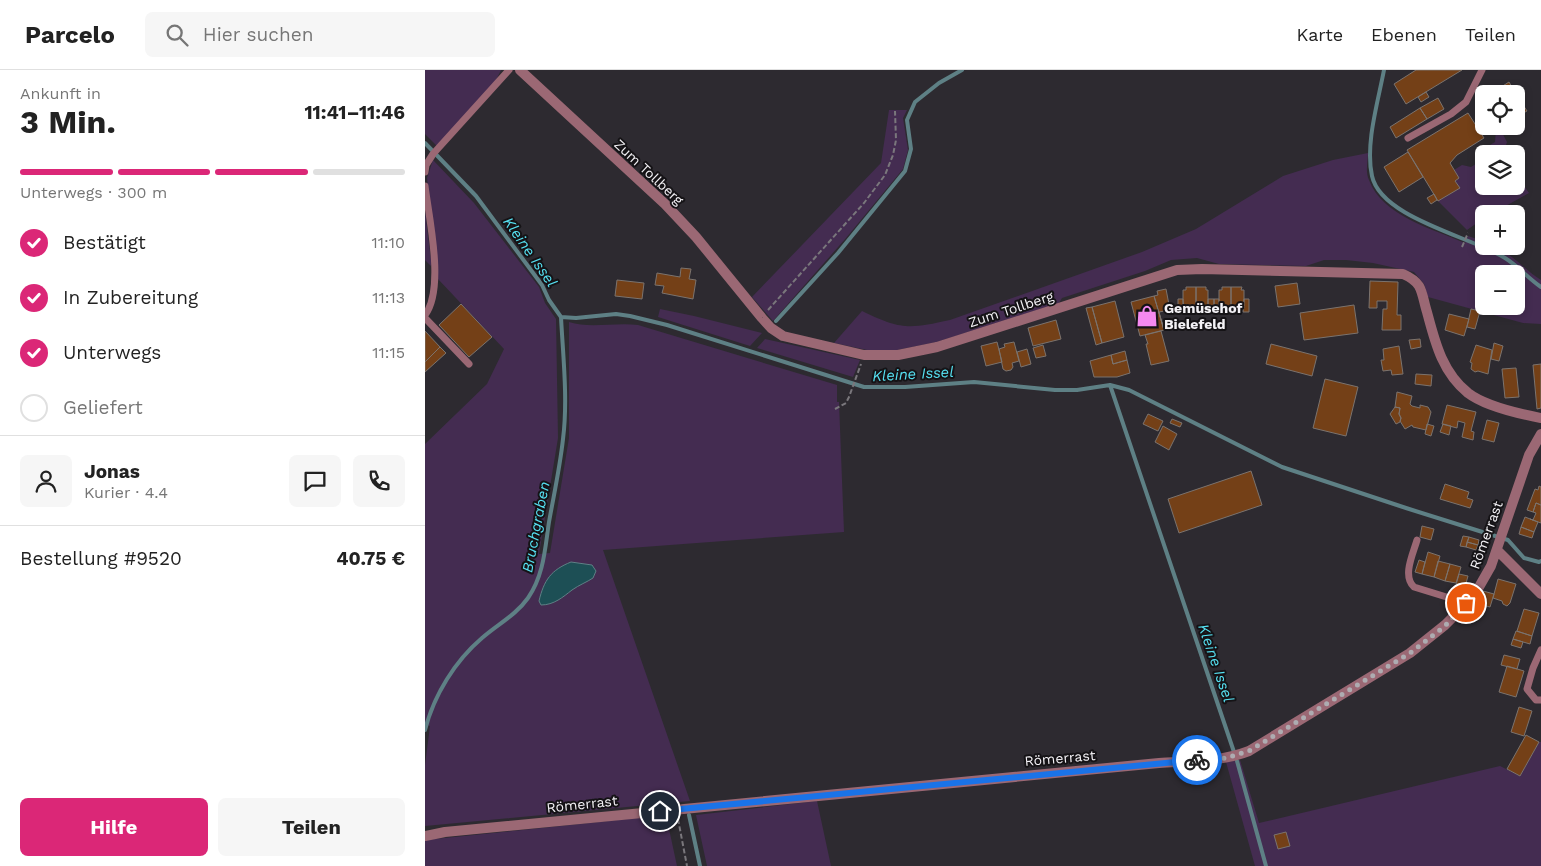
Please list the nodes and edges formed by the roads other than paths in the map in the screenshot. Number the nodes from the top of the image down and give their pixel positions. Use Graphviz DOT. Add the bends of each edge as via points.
graph roads {
  1 [pos="509,70"];
  2 [pos="520,70"];
  3 [pos="1482,70"];
  4 [pos="1408,138"];
  5 [pos="425,172"];
  6 [pos="425,186"];
  7 [pos="425,317"];
  8 [pos="469,364"];
  9 [pos="1541,418"];
  10 [pos="1541,434"];
  11 [pos="1417,540"];
  12 [pos="1498,546"];
  13 [pos="1541,594"];
  14 [pos="1466,603"];
  15 [pos="1541,650"];
  16 [pos="1541,700"];
  17 [pos="425,836"];
  1 -- 5 [label="lane" via="434,153 426,164"];
  2 -- 9 [label="street, Zum Tollberg" via="665,204 761,318 783,336 865,355 898,355 937,347 1177,270 1403,274 1420,287 1434,340 1454,379 1470,394 1507,410"];
  3 -- 4 [label="lane" via="1466,102"];
  6 -- 7 [label="lane" via="435,269 432,302"];
  7 -- 8 [label="lane"];
  10 -- 12 [label="street, Römerrast" via="1529,455"];
  11 -- 14 [label="lane" via="1408,575 1411,584"];
  12 -- 13 [label="street"];
  12 -- 14 [label="street, Römerrast" via="1488,574"];
  14 -- 17 [label="street, Römerrast" via="1445,626 1410,653 1249,751 1226,758 675,809"];
  15 -- 16 [label="lane" via="1527,689 1535,700"];
}
